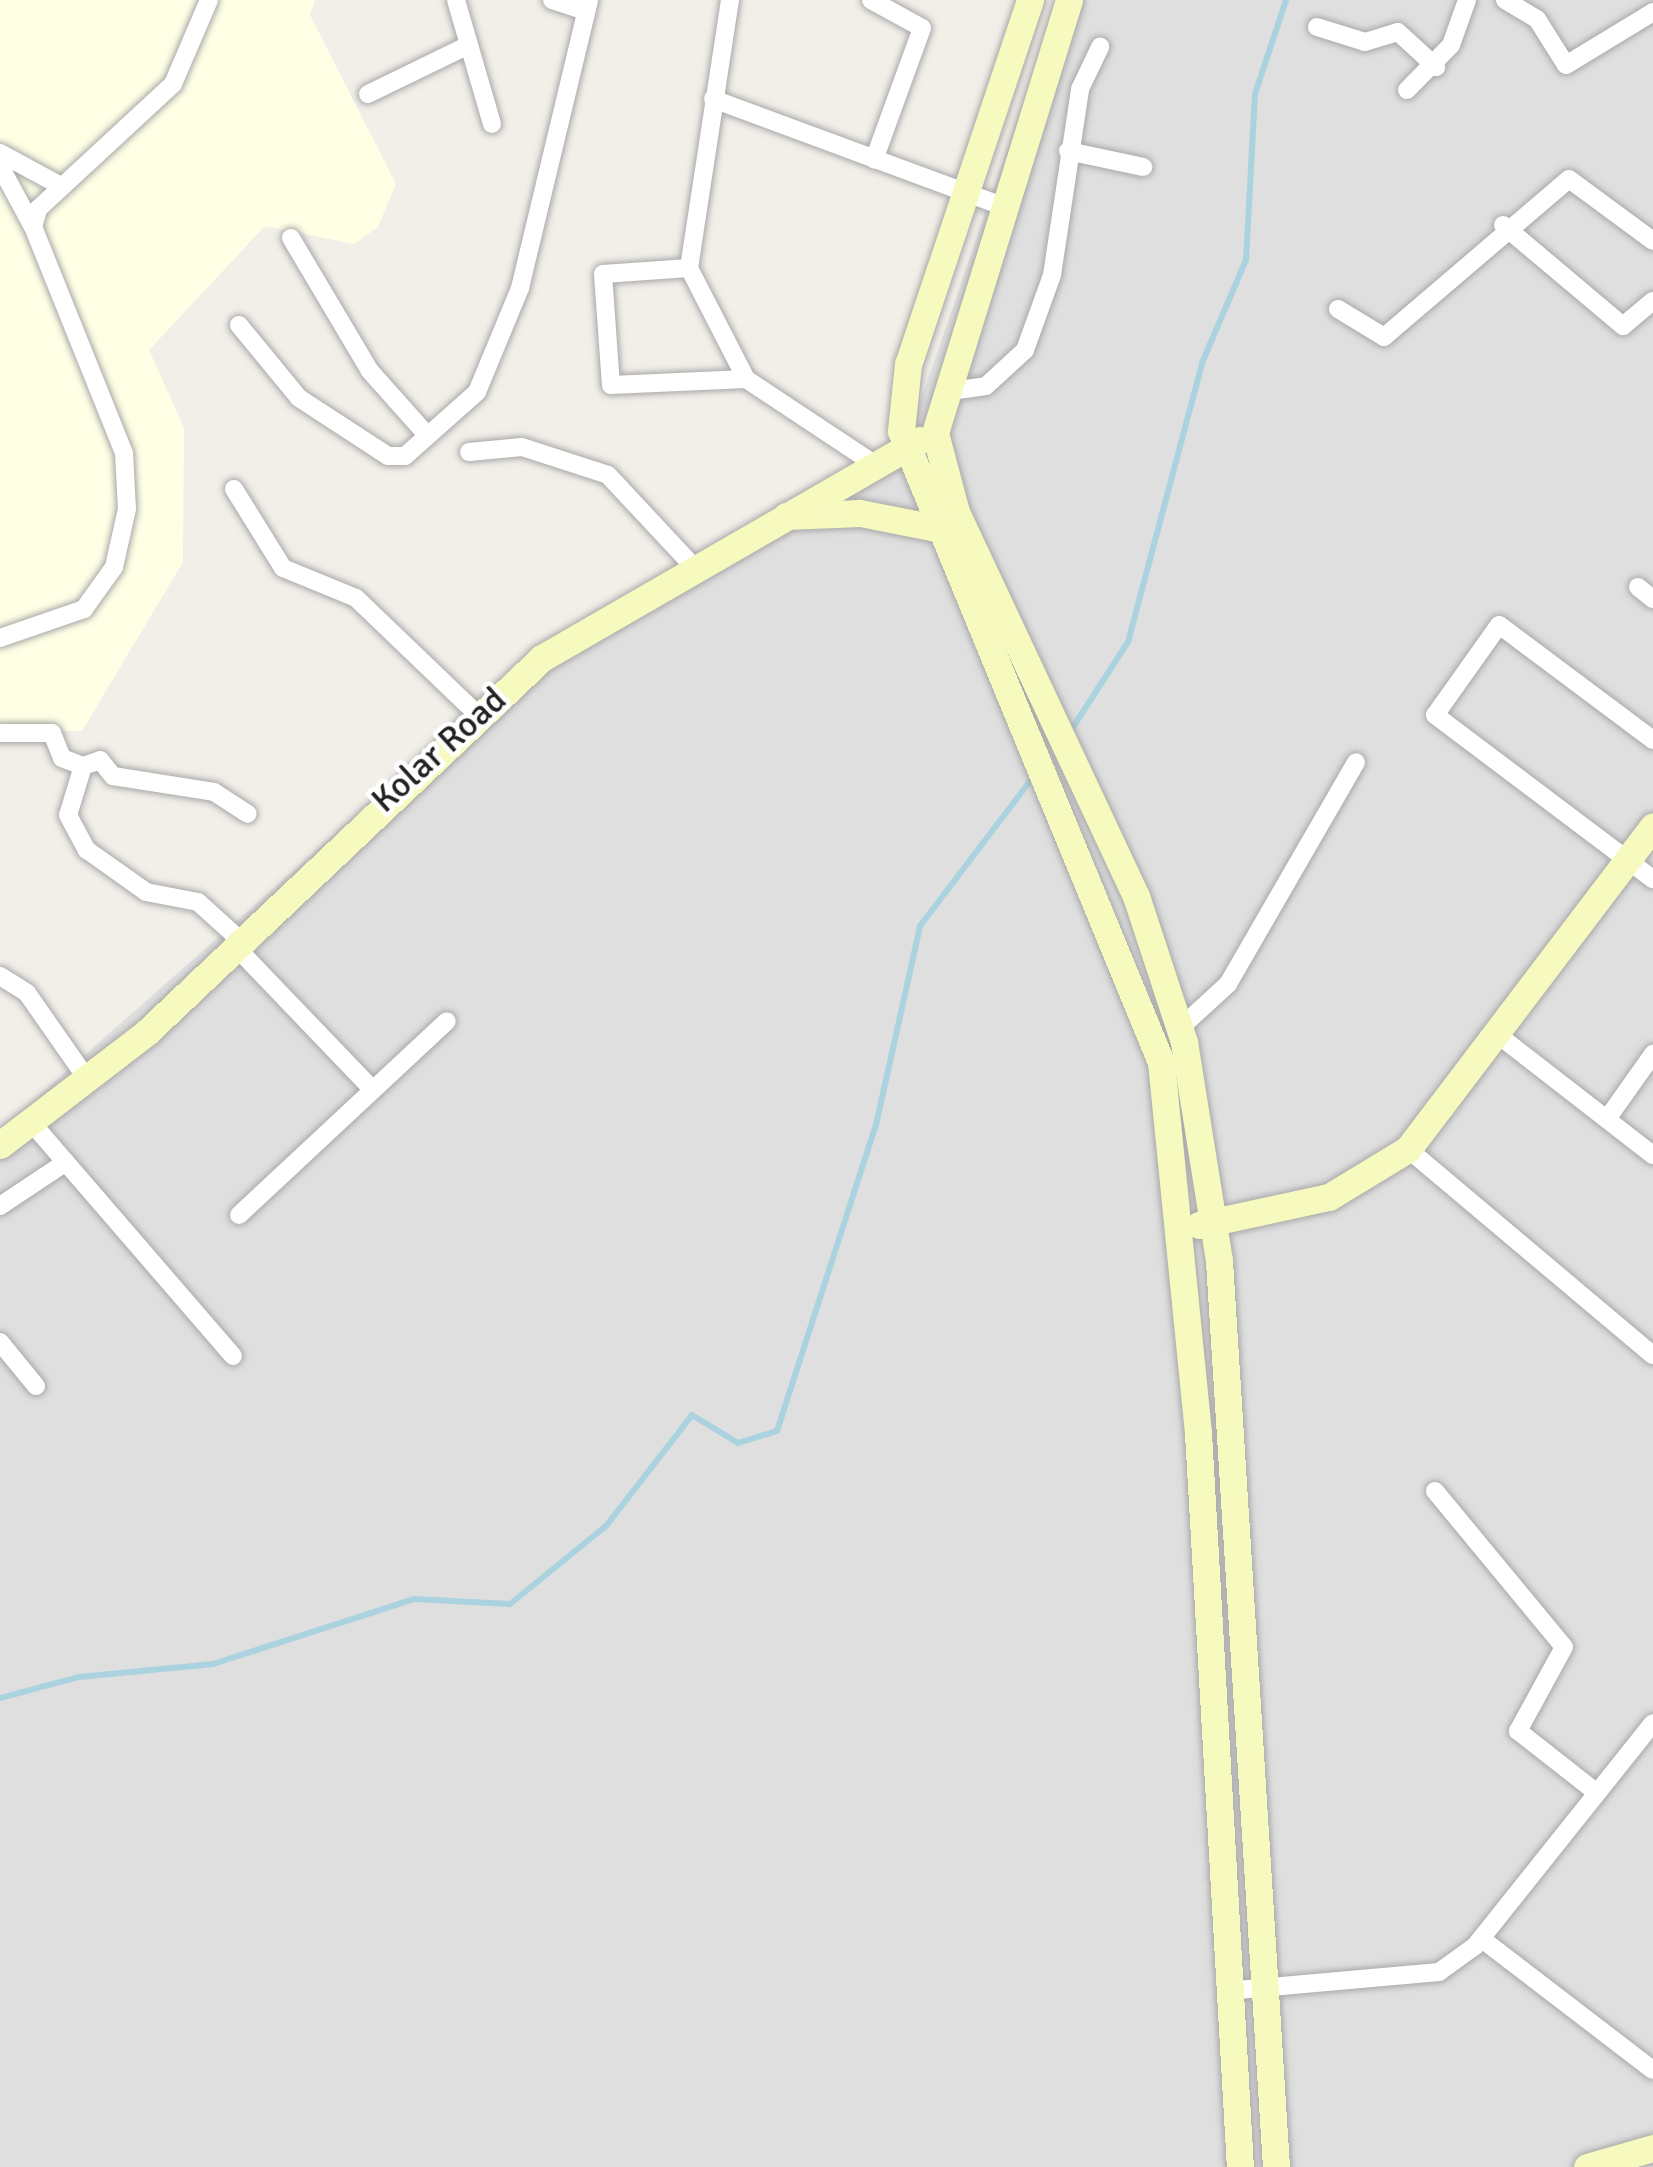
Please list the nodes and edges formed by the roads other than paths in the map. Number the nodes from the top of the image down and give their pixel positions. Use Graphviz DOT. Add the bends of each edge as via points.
graph roads {
  1 [pos="208,0"];
  2 [pos="455,0"];
  3 [pos="553,0"];
  4 [pos="730,0"];
  5 [pos="871,0"];
  6 [pos="1030,0"];
  7 [pos="1069,0"];
  8 [pos="1467,0"];
  9 [pos="1505,0"];
  10 [pos="587,5"];
  11 [pos="1653,12"];
  12 [pos="1317,27"];
  13 [pos="467,46"];
  14 [pos="1100,47"];
  15 [pos="1436,67"];
  16 [pos="1407,90"];
  17 [pos="368,94"];
  18 [pos="713,99"];
  19 [pos="492,124"];
  20 [pos="1068,151"];
  21 [pos="0,153"];
  22 [pos="874,160"];
  23 [pos="0,166"];
  24 [pos="1143,167"];
  25 [pos="61,186"];
  26 [pos="964,195"];
  27 [pos="1002,206"];
  28 [pos="1503,224"];
  29 [pos="33,227"];
  30 [pos="291,238"];
  31 [pos="1653,242"];
  32 [pos="689,268"];
  33 [pos="1653,301"];
  34 [pos="1338,309"];
  35 [pos="239,326"];
  36 [pos="746,379"];
  37 [pos="944,392"];
  38 [pos="934,433"];
  39 [pos="427,435"];
  40 [pos="904,447"];
  41 [pos="469,452"];
  42 [pos="873,463"];
  43 [pos="235,490"];
  44 [pos="780,516"];
  45 [pos="937,528"];
  46 [pos="693,566"];
  47 [pos="0,638"];
  48 [pos="475,712"];
  49 [pos="0,734"];
  50 [pos="1653,740"];
  51 [pos="1357,762"];
  52 [pos="83,766"];
  53 [pos="248,814"];
  54 [pos="1653,826"];
  55 [pos="1641,871"];
  56 [pos="236,942"];
  57 [pos="0,976"];
  58 [pos="447,1021"];
  59 [pos="1180,1028"];
  60 [pos="1502,1038"];
  61 [pos="1653,1054"];
  62 [pos="86,1079"];
  63 [pos="370,1087"];
  64 [pos="1607,1119"];
  65 [pos="31,1122"];
  66 [pos="0,1144"];
  67 [pos="1408,1149"];
  68 [pos="1653,1155"];
  69 [pos="66,1162"];
  70 [pos="0,1206"];
  71 [pos="239,1215"];
  72 [pos="1215,1222"];
  73 [pos="1181,1228"];
  74 [pos="0,1342"];
  75 [pos="1653,1354"];
  76 [pos="232,1356"];
  77 [pos="36,1385"];
  78 [pos="1435,1491"];
  79 [pos="1649,1736"];
  80 [pos="1597,1793"];
  81 [pos="1482,1939"];
  82 [pos="1269,1988"];
  83 [pos="1237,1990"];
  84 [pos="1653,2070"];
  85 [pos="1653,2148"];
  86 [pos="1240,2167"];
  87 [pos="1276,2167"];
  88 [pos="1586,2167"];
  1 -- 25 [label="street" via="172,84"];
  2 -- 13 [label="street"];
  3 -- 10 [label="street"];
  4 -- 18 [label="street"];
  5 -- 22 [label="street" via="922,28"];
  6 -- 26 [label="main road"];
  7 -- 27 [label="main road"];
  8 -- 15 [label="street"];
  9 -- 11 [label="street" via="1537,20 1566,65"];
  10 -- 39 [label="street" via="499,354 476,392"];
  12 -- 15 [label="street" via="1365,42 1398,32"];
  13 -- 17 [label="street"];
  13 -- 19 [label="street"];
  14 -- 20 [label="street"];
  15 -- 16 [label="street"];
  18 -- 22 [label="street"];
  18 -- 32 [label="street"];
  20 -- 24 [label="street"];
  20 -- 37 [label="street" via="1052,275 1025,350 986,386"];
  21 -- 25 [label="street"];
  22 -- 26 [label="street"];
  23 -- 29 [label="street"];
  25 -- 29 [label="street"];
  26 -- 27 [label="street"];
  26 -- 40 [label="main road" via="908,364"];
  27 -- 37 [label="main road"];
  28 -- 31 [label="street" via="1569,179"];
  28 -- 33 [label="street" via="1623,326"];
  28 -- 34 [label="street" via="1384,337"];
  29 -- 47 [label="street" via="124,453 127,509 114,567 84,609"];
  30 -- 39 [label="street" via="370,371"];
  32 -- 36 [label="street"];
  32 -- 36 [label="street" via="603,274 611,385"];
  35 -- 39 [label="street" via="341,433 395,458"];
  36 -- 42 [label="street"];
  37 -- 38 [label="main road"];
  38 -- 40 [label="main road, Kolar Road"];
  38 -- 59 [label="main road" via="956,512 1102,822"];
  40 -- 42 [label="main road, Kolar Road"];
  40 -- 45 [label="main road"];
  41 -- 46 [label="street" via="522,447 608,475"];
  42 -- 44 [label="main road, Kolar Road"];
  43 -- 48 [label="street" via="283,568 356,598"];
  44 -- 45 [label="main road" via="860,513"];
  44 -- 46 [label="main road, Kolar Road"];
  45 -- 73 [label="main road" via="1155,1036"];
  46 -- 48 [label="main road, Kolar Road"];
  48 -- 56 [label="main road, Kolar Road"];
  49 -- 52 [label="street" via="52,733 62,758"];
  50 -- 55 [label="street" via="1498,625 1435,715"];
  51 -- 59 [label="street" via="1228,984"];
  52 -- 53 [label="street" via="100,760 113,776 214,792"];
  52 -- 56 [label="street" via="68,815 87,850 146,892 198,902"];
  54 -- 55 [label="main road"];
  55 -- 60 [label="main road"];
  56 -- 62 [label="main road, Kolar Road"];
  56 -- 63 [label="street"];
  57 -- 62 [label="street" via="27,993"];
  58 -- 63 [label="street"];
  59 -- 72 [label="main road"];
  60 -- 64 [label="street"];
  60 -- 67 [label="main road"];
  61 -- 64 [label="street"];
  62 -- 65 [label="main road, Kolar Road"];
  63 -- 71 [label="street"];
  64 -- 68 [label="street"];
  65 -- 66 [label="main road, Kolar Road"];
  65 -- 69 [label="street"];
  67 -- 72 [label="main road" via="1329,1197"];
  67 -- 75 [label="street"];
  69 -- 70 [label="street"];
  69 -- 76 [label="street"];
  72 -- 73 [label="main road"];
  72 -- 82 [label="main road"];
  73 -- 83 [label="main road"];
  74 -- 77 [label="street"];
  78 -- 80 [label="street" via="1564,1647 1518,1731"];
  79 -- 80 [label="street"];
  80 -- 81 [label="street"];
  81 -- 82 [label="street" via="1420,1976"];
  81 -- 84 [label="street"];
  82 -- 83 [label="street"];
  82 -- 87 [label="main road"];
  83 -- 86 [label="main road"];
  85 -- 88 [label="main road"];
}
